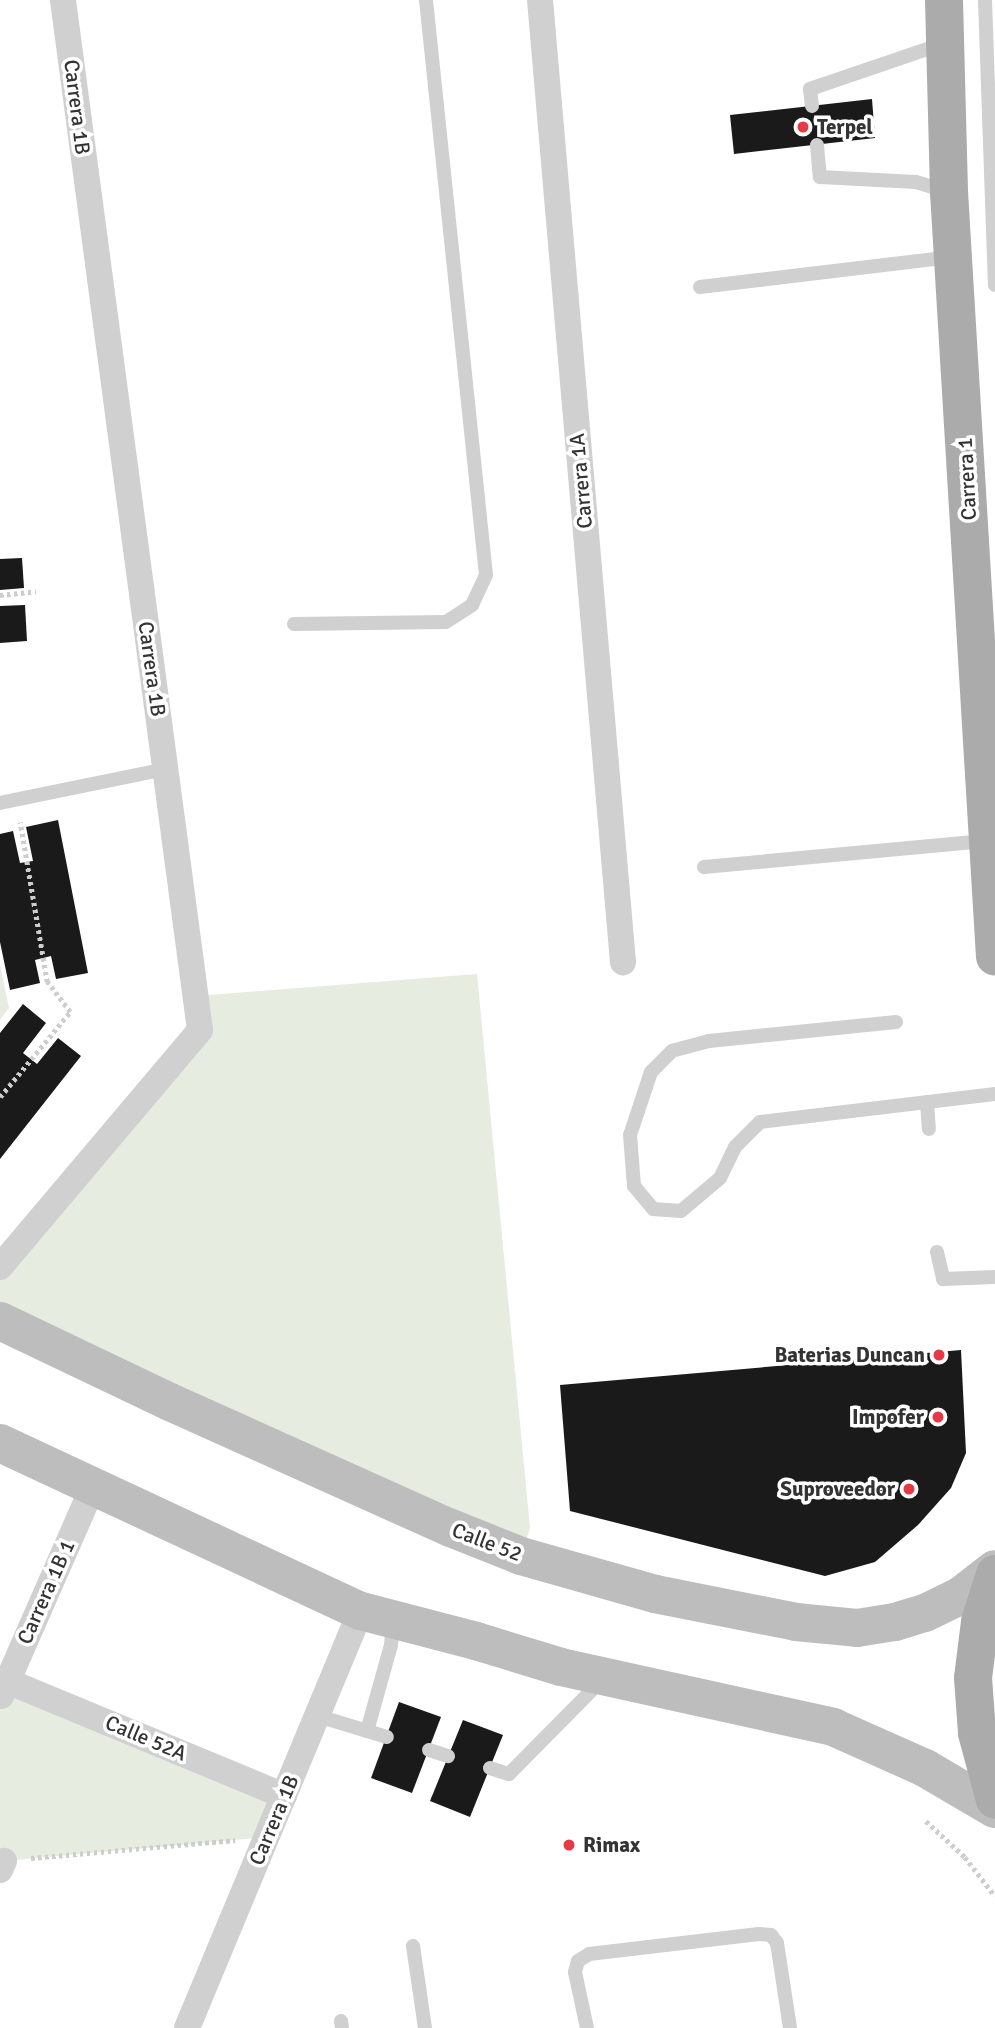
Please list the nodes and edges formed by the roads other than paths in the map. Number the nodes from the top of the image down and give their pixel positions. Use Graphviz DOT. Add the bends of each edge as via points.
graph roads {
  1 [pos="64,0"];
  2 [pos="426,0"];
  3 [pos="540,0"];
  4 [pos="944,0"];
  5 [pos="985,0"];
  6 [pos="947,43"];
  7 [pos="812,106"];
  8 [pos="817,145"];
  9 [pos="949,192"];
  10 [pos="955,256"];
  11 [pos="995,285"];
  12 [pos="700,287"];
  13 [pos="294,624"];
  14 [pos="166,769"];
  15 [pos="0,803"];
  16 [pos="987,841"];
  17 [pos="704,867"];
  18 [pos="995,957"];
  19 [pos="623,962"];
  20 [pos="896,1021"];
  21 [pos="995,1094"];
  22 [pos="927,1102"];
  23 [pos="929,1129"];
  24 [pos="937,1252"];
  25 [pos="0,1267"];
  26 [pos="995,1277"];
  27 [pos="0,1321"];
  28 [pos="0,1443"];
  29 [pos="93,1486"];
  30 [pos="995,1571"];
  31 [pos="377,1616"];
  32 [pos="605,1676"];
  33 [pos="4,1689"];
  34 [pos="318,1716"];
  35 [pos="367,1731"];
  36 [pos="387,1737"];
  37 [pos="429,1750"];
  38 [pos="448,1756"];
  39 [pos="490,1768"];
  40 [pos="284,1796"];
  41 [pos="995,1800"];
  42 [pos="995,1809"];
  43 [pos="413,1946"];
  44 [pos="187,2028"];
  45 [pos="425,2028"];
  46 [pos="587,2028"];
  47 [pos="790,2028"];
  1 -- 14 [label="street, Carrera 1B"];
  2 -- 13 [label="lane" via="486,575 472,605 446,622"];
  3 -- 19 [label="street, Carrera 1A"];
  4 -- 6 [label="main road, Carrera 1"];
  5 -- 11 [label="lane"];
  6 -- 7 [label="lane" via="810,89"];
  6 -- 9 [label="main road, Carrera 1"];
  8 -- 9 [label="lane" via="820,177 916,182"];
  9 -- 10 [label="main road, Carrera 1"];
  10 -- 12 [label="lane"];
  10 -- 16 [label="main road, Carrera 1"];
  14 -- 15 [label="lane"];
  14 -- 25 [label="street, Carrera 1B" via="200,1030"];
  16 -- 17 [label="lane"];
  16 -- 18 [label="main road, Carrera 1"];
  20 -- 22 [label="lane" via="709,1041 673,1051 651,1072 630,1135 634,1186 653,1209 681,1210 720,1178 735,1147 760,1122"];
  21 -- 22 [label="lane"];
  22 -- 23 [label="lane"];
  24 -- 26 [label="lane" via="943,1279"];
  27 -- 30 [label="main road, Calle 52" via="451,1528 521,1556 655,1594 796,1622 857,1628 925,1613"];
  28 -- 29 [label="main road"];
  29 -- 31 [label="main road"];
  29 -- 33 [label="street, Carrera 1B 1"];
  30 -- 41 [label="main road" via="973,1678 979,1747"];
  31 -- 32 [label="main road"];
  31 -- 34 [label="street, Carrera 1B"];
  31 -- 35 [label="lane" via="391,1645"];
  32 -- 39 [label="lane" via="509,1774"];
  32 -- 42 [label="main road" via="833,1727 925,1768"];
  33 -- 40 [label="street, Calle 52A"];
  34 -- 35 [label="lane"];
  34 -- 40 [label="street, Carrera 1B"];
  35 -- 36 [label="lane"];
  37 -- 38 [label="lane"];
  40 -- 44 [label="street, Carrera 1B"];
  43 -- 45 [label="lane"];
  46 -- 47 [label="lane" via="575,1972 578,1961 589,1954 759,1934 771,1935 777,1943"];
}
